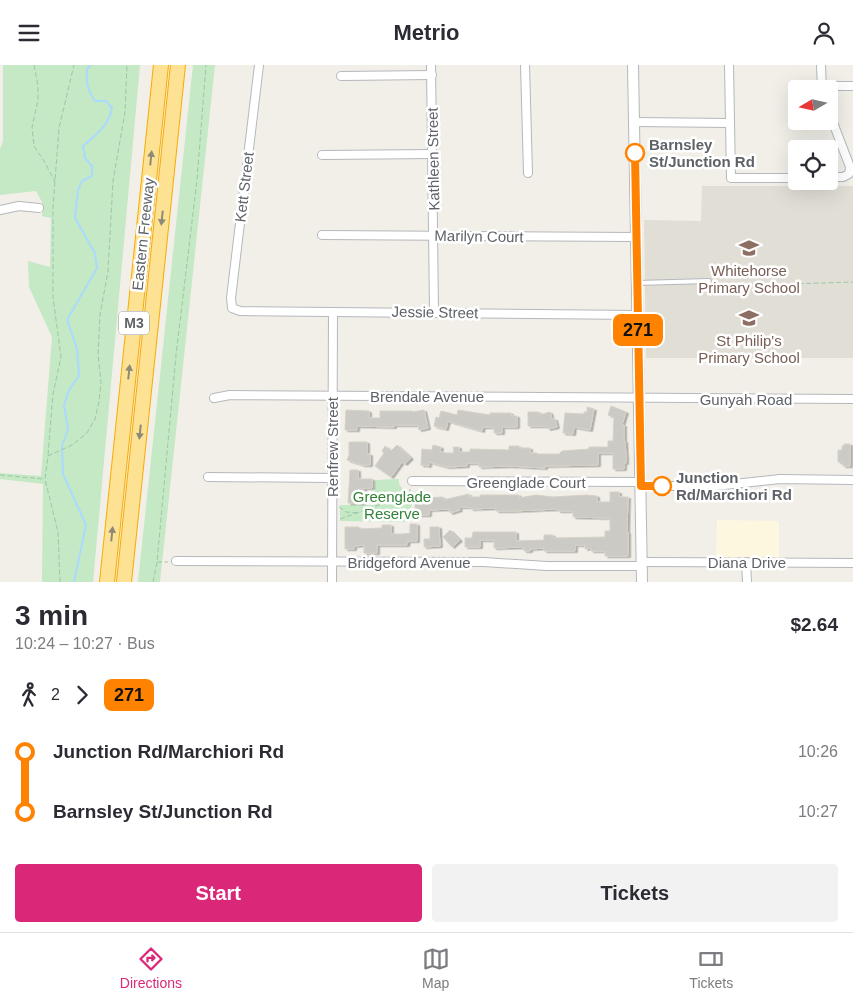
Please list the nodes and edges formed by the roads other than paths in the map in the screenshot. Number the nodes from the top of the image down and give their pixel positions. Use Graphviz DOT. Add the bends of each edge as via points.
graph roads {
  1 [pos="160,65"];
  2 [pos="178,65"];
  3 [pos="259,65"];
  4 [pos="431,65"];
  5 [pos="525,65"];
  6 [pos="633,65"];
  7 [pos="729,65"];
  8 [pos="821,65"];
  9 [pos="432,75"];
  10 [pos="341,76"];
  11 [pos="822,80"];
  12 [pos="853,86"];
  13 [pos="838,87"];
  14 [pos="634,122"];
  15 [pos="730,123"];
  16 [pos="836,130"];
  17 [pos="433,154"];
  18 [pos="322,155"];
  19 [pos="528,173"];
  20 [pos="838,177"];
  21 [pos="788,178"];
  22 [pos="39,208"];
  23 [pos="0,210"];
  24 [pos="322,235"];
  25 [pos="434,235"];
  26 [pos="636,237"];
  27 [pos="709,281"];
  28 [pos="637,283"];
  29 [pos="232,309"];
  30 [pos="333,311"];
  31 [pos="434,312"];
  32 [pos="638,315"];
  33 [pos="332,396"];
  34 [pos="214,398"];
  35 [pos="639,398"];
  36 [pos="853,399"];
  37 [pos="208,477"];
  38 [pos="332,478"];
  39 [pos="853,480"];
  40 [pos="412,481"];
  41 [pos="641,484"];
  42 [pos="176,561"];
  43 [pos="746,562"];
  44 [pos="332,563"];
  45 [pos="853,563"];
  46 [pos="642,564"];
  47 [pos="107,582"];
  48 [pos="124,582"];
  49 [pos="332,582"];
  50 [pos="642,582"];
  51 [pos="746,582"];
  47 -- 1 [label="highway, Eastern Freeway / M3, one-way"];
  2 -- 48 [label="highway, Eastern Freeway / M3, one-way"];
  3 -- 29 [label="street, Kett Street"];
  4 -- 9 [label="street, Kathleen Street"];
  5 -- 19 [label="street"];
  6 -- 14 [label="street"];
  7 -- 15 [label="street"];
  8 -- 11 [label="street"];
  9 -- 10 [label="street"];
  9 -- 17 [label="street, Kathleen Street"];
  12 -- 13 [label="street"];
  14 -- 15 [label="street"];
  14 -- 26 [label="street"];
  15 -- 21 [label="street" via="731,177"];
  16 -- 20 [label="street" via="850,167 849,174"];
  17 -- 18 [label="street"];
  17 -- 25 [label="street, Kathleen Street"];
  22 -- 23 [label="street" via="19,206"];
  24 -- 25 [label="street, Marilyn Court"];
  25 -- 26 [label="street, Marilyn Court"];
  25 -- 31 [label="street, Kathleen Street"];
  26 -- 28 [label="street"];
  27 -- 28 [label="lane"];
  28 -- 32 [label="street"];
  29 -- 30 [label="street, Jessie Street"];
  30 -- 31 [label="street, Jessie Street"];
  30 -- 33 [label="street, Renfrew Street"];
  31 -- 32 [label="street, Jessie Street"];
  32 -- 35 [label="street"];
  33 -- 34 [label="street, Brendale Avenue" via="230,395"];
  33 -- 35 [label="street, Brendale Avenue"];
  33 -- 38 [label="street, Renfrew Street"];
  35 -- 36 [label="street, Gunyah Road"];
  35 -- 41 [label="street"];
  37 -- 38 [label="street"];
  38 -- 44 [label="street, Renfrew Street"];
  39 -- 41 [label="street, Greenglade Court" via="780,479 715,486"];
  40 -- 41 [label="street, Greenglade Court"];
  41 -- 46 [label="street"];
  42 -- 44 [label="street, Bridgeford Avenue"];
  43 -- 45 [label="street, Diana Drive"];
  43 -- 46 [label="street, Diana Drive"];
  43 -- 51 [label="street"];
  44 -- 46 [label="street, Bridgeford Avenue"];
  44 -- 49 [label="street, Renfrew Street"];
  46 -- 50 [label="street"];
}
